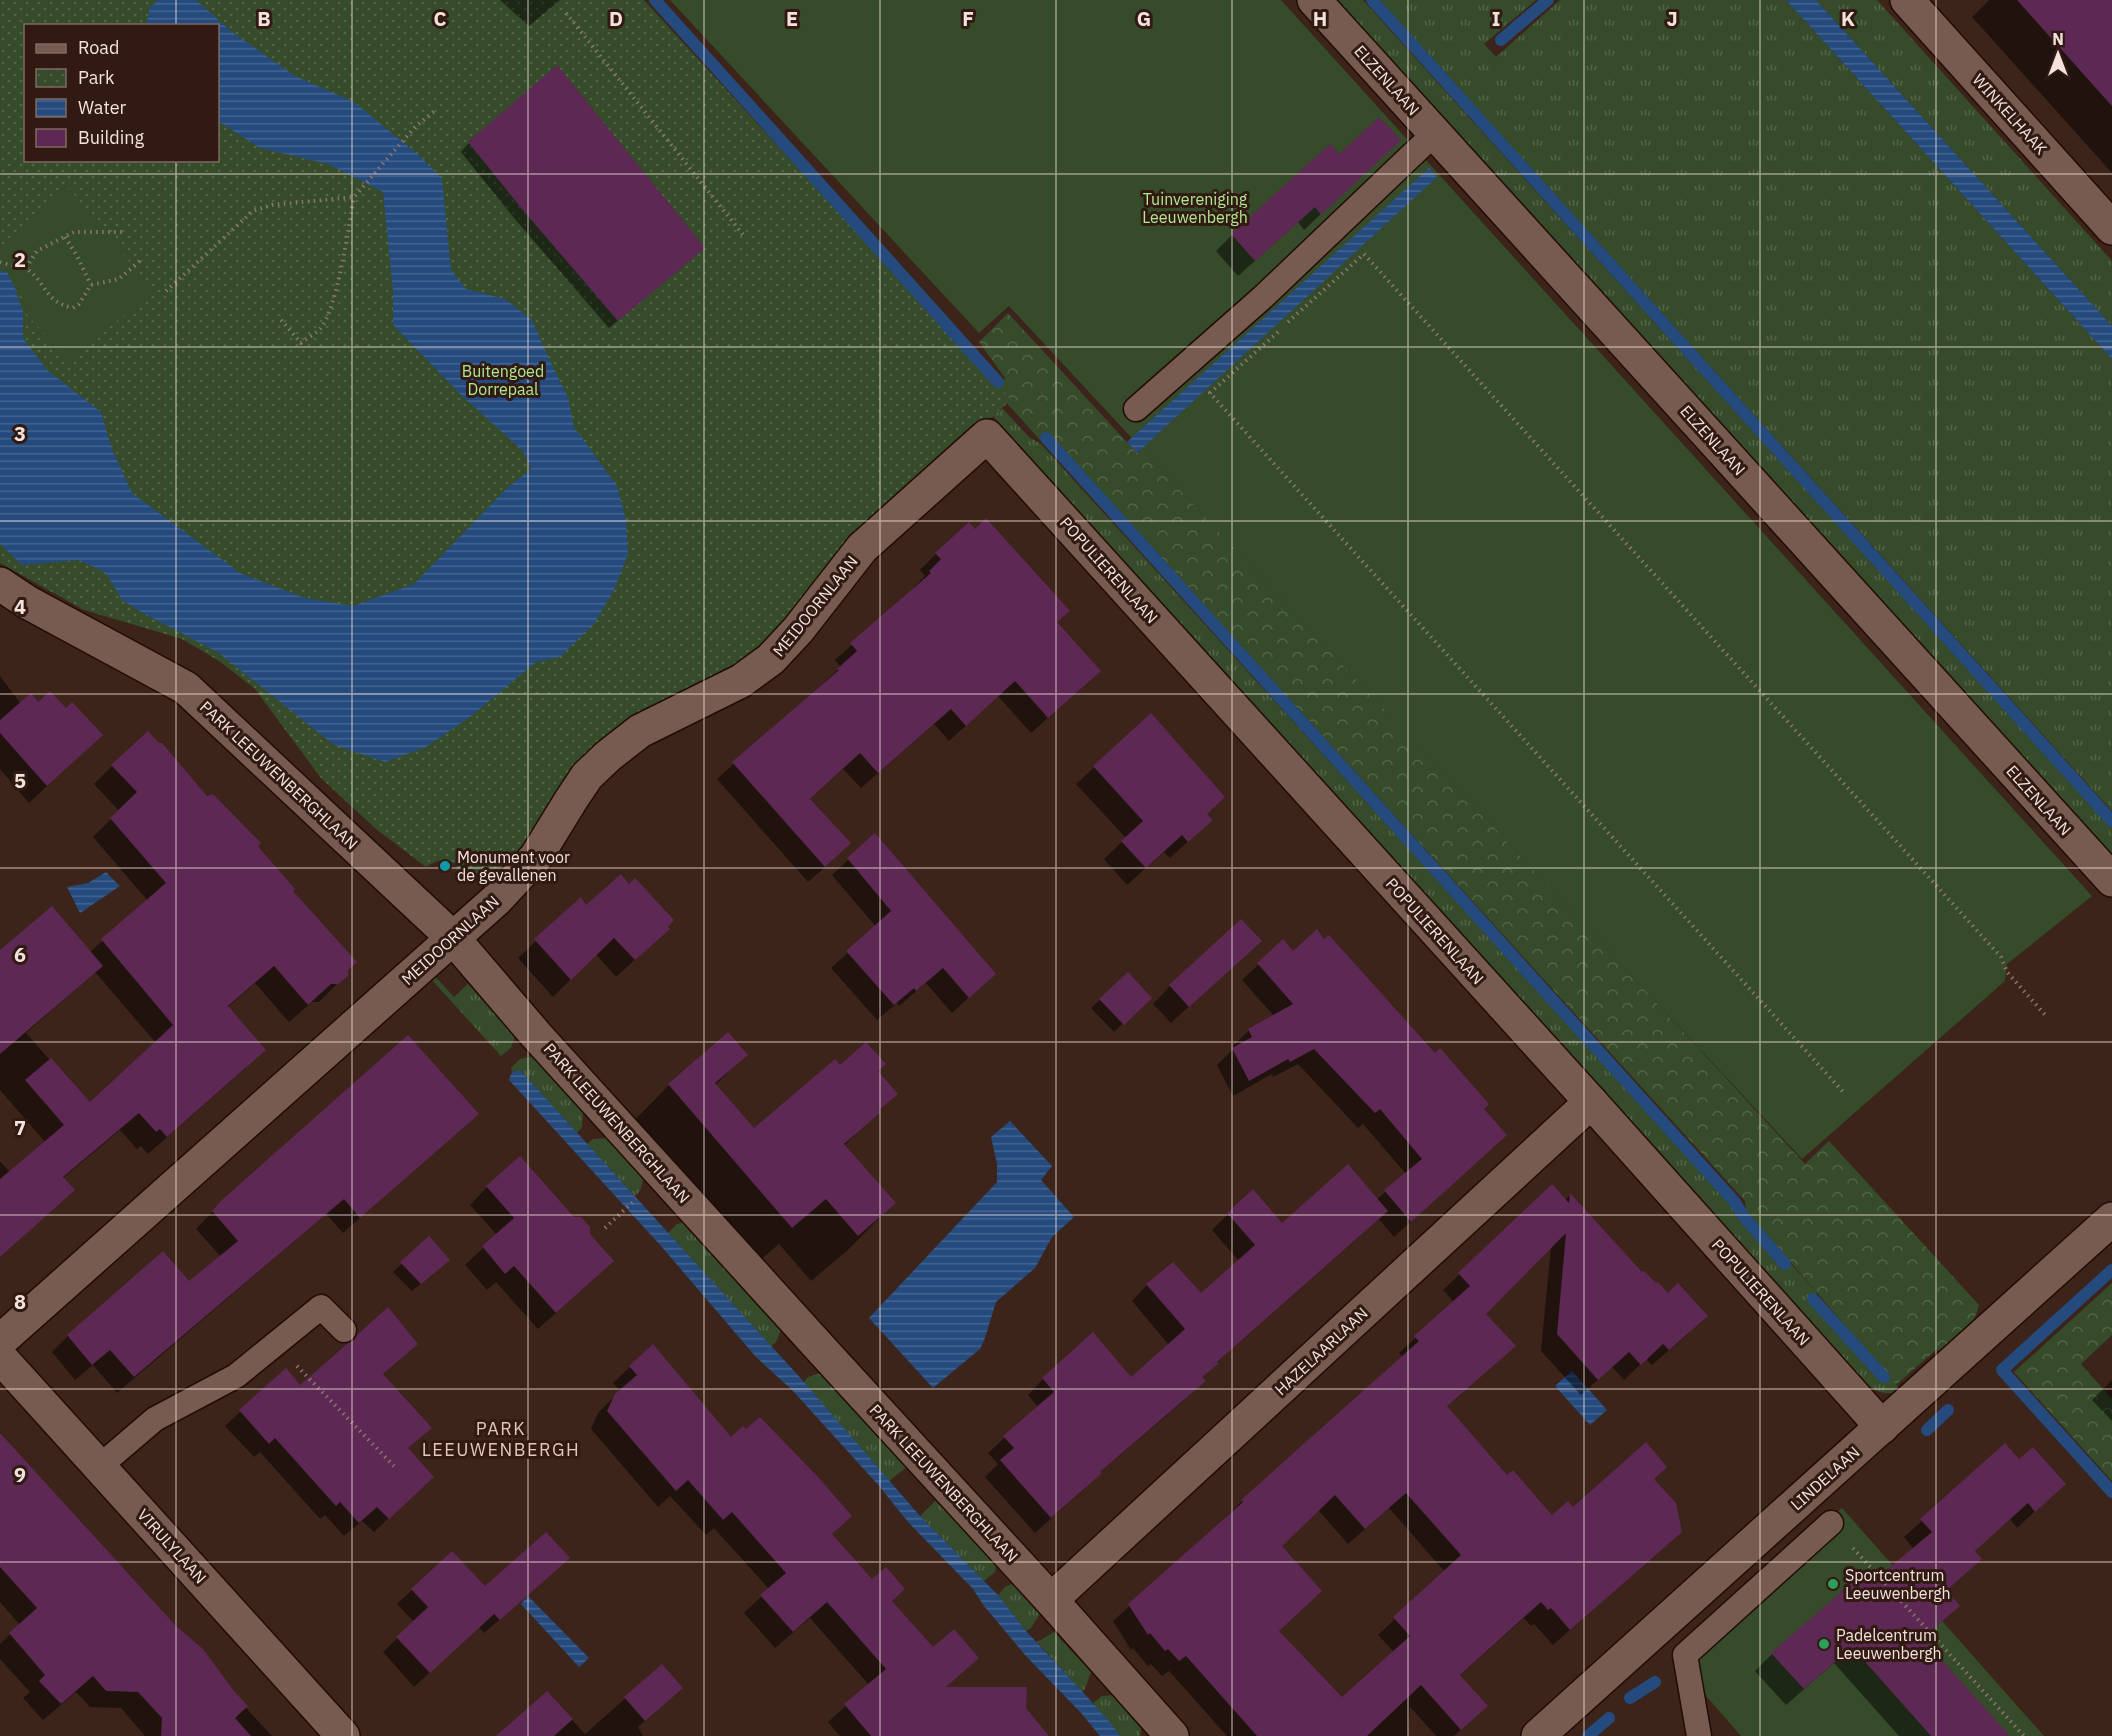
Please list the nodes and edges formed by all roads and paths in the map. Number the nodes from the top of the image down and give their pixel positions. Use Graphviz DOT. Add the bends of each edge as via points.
graph roads {
  1 [pos="1314,0"];
  2 [pos="1907,0"];
  3 [pos="566,13"];
  4 [pos="437,109"];
  5 [pos="1435,133"];
  6 [pos="354,197"];
  7 [pos="2112,228"];
  8 [pos="122,232"];
  9 [pos="744,236"];
  10 [pos="65,237"];
  11 [pos="142,259"];
  12 [pos="0,262"];
  13 [pos="26,268"];
  14 [pos="91,285"];
  15 [pos="166,291"];
  16 [pos="281,320"];
  17 [pos="1288,322"];
  18 [pos="1279,330"];
  19 [pos="1136,409"];
  20 [pos="987,436"];
  21 [pos="0,584"];
  22 [pos="2112,880"];
  23 [pos="453,938"];
  24 [pos="2047,1017"];
  25 [pos="1845,1094"];
  26 [pos="1591,1102"];
  27 [pos="638,1196"];
  28 [pos="2112,1219"];
  29 [pos="605,1228"];
  30 [pos="344,1330"];
  31 [pos="0,1341"];
  32 [pos="275,1344"];
  33 [pos="0,1357"];
  34 [pos="1882,1427"];
  35 [pos="99,1466"];
  36 [pos="394,1466"];
  37 [pos="1831,1523"];
  38 [pos="1051,1600"];
  39 [pos="344,1736"];
  40 [pos="1172,1736"];
  41 [pos="1538,1736"];
  42 [pos="1699,1736"];
  43 [pos="2024,1736"];
  1 -- 5 [label="street, ELZENLAAN"];
  2 -- 7 [label="street, WINKELHAAK"];
  3 -- 9 [label="path"];
  4 -- 6 [label="path" via="415,126"];
  5 -- 19 [label="lane" via="1258,302"];
  5 -- 22 [label="street, ELZENLAAN"];
  6 -- 15 [label="path" via="272,205 253,211"];
  6 -- 16 [label="path" via="341,266 321,328 301,343"];
  8 -- 10 [label="path" via="74,232"];
  10 -- 13 [label="path" via="37,251"];
  10 -- 14 [label="path"];
  11 -- 14 [label="path" via="119,279"];
  12 -- 13 [label="path"];
  13 -- 14 [label="path" via="46,294 62,306 73,308 79,304"];
  17 -- 24 [label="path" via="1364,254 2001,957 2007,972"];
  18 -- 25 [label="path" via="1210,393"];
  20 -- 23 [label="street, MEIDOORNLAAN" via="862,548 771,659 741,681 640,731 608,756 587,776 536,857"];
  20 -- 26 [label="street, POPULIERENLAAN"];
  21 -- 23 [label="street, PARK LEEUWENBERGHLAAN" via="186,688"];
  23 -- 31 [label="street, MEIDOORNLAAN"];
  23 -- 38 [label="street, PARK LEEUWENBERGHLAAN" via="536,1035"];
  26 -- 34 [label="street, POPULIERENLAAN"];
  26 -- 38 [label="street, HAZELAARLAAN"];
  27 -- 29 [label="path"];
  28 -- 34 [label="street, LINDELAAN"];
  30 -- 32 [label="lane" via="321,1307"];
  32 -- 35 [label="lane" via="236,1376 155,1419"];
  32 -- 36 [label="path"];
  33 -- 35 [label="street, VIRULYLAAN"];
  34 -- 41 [label="street, LINDELAAN"];
  35 -- 39 [label="street, VIRULYLAAN"];
  37 -- 42 [label="lane" via="1684,1655"];
  37 -- 43 [label="path"];
  38 -- 40 [label="street, PARK LEEUWENBERGHLAAN"];
}
